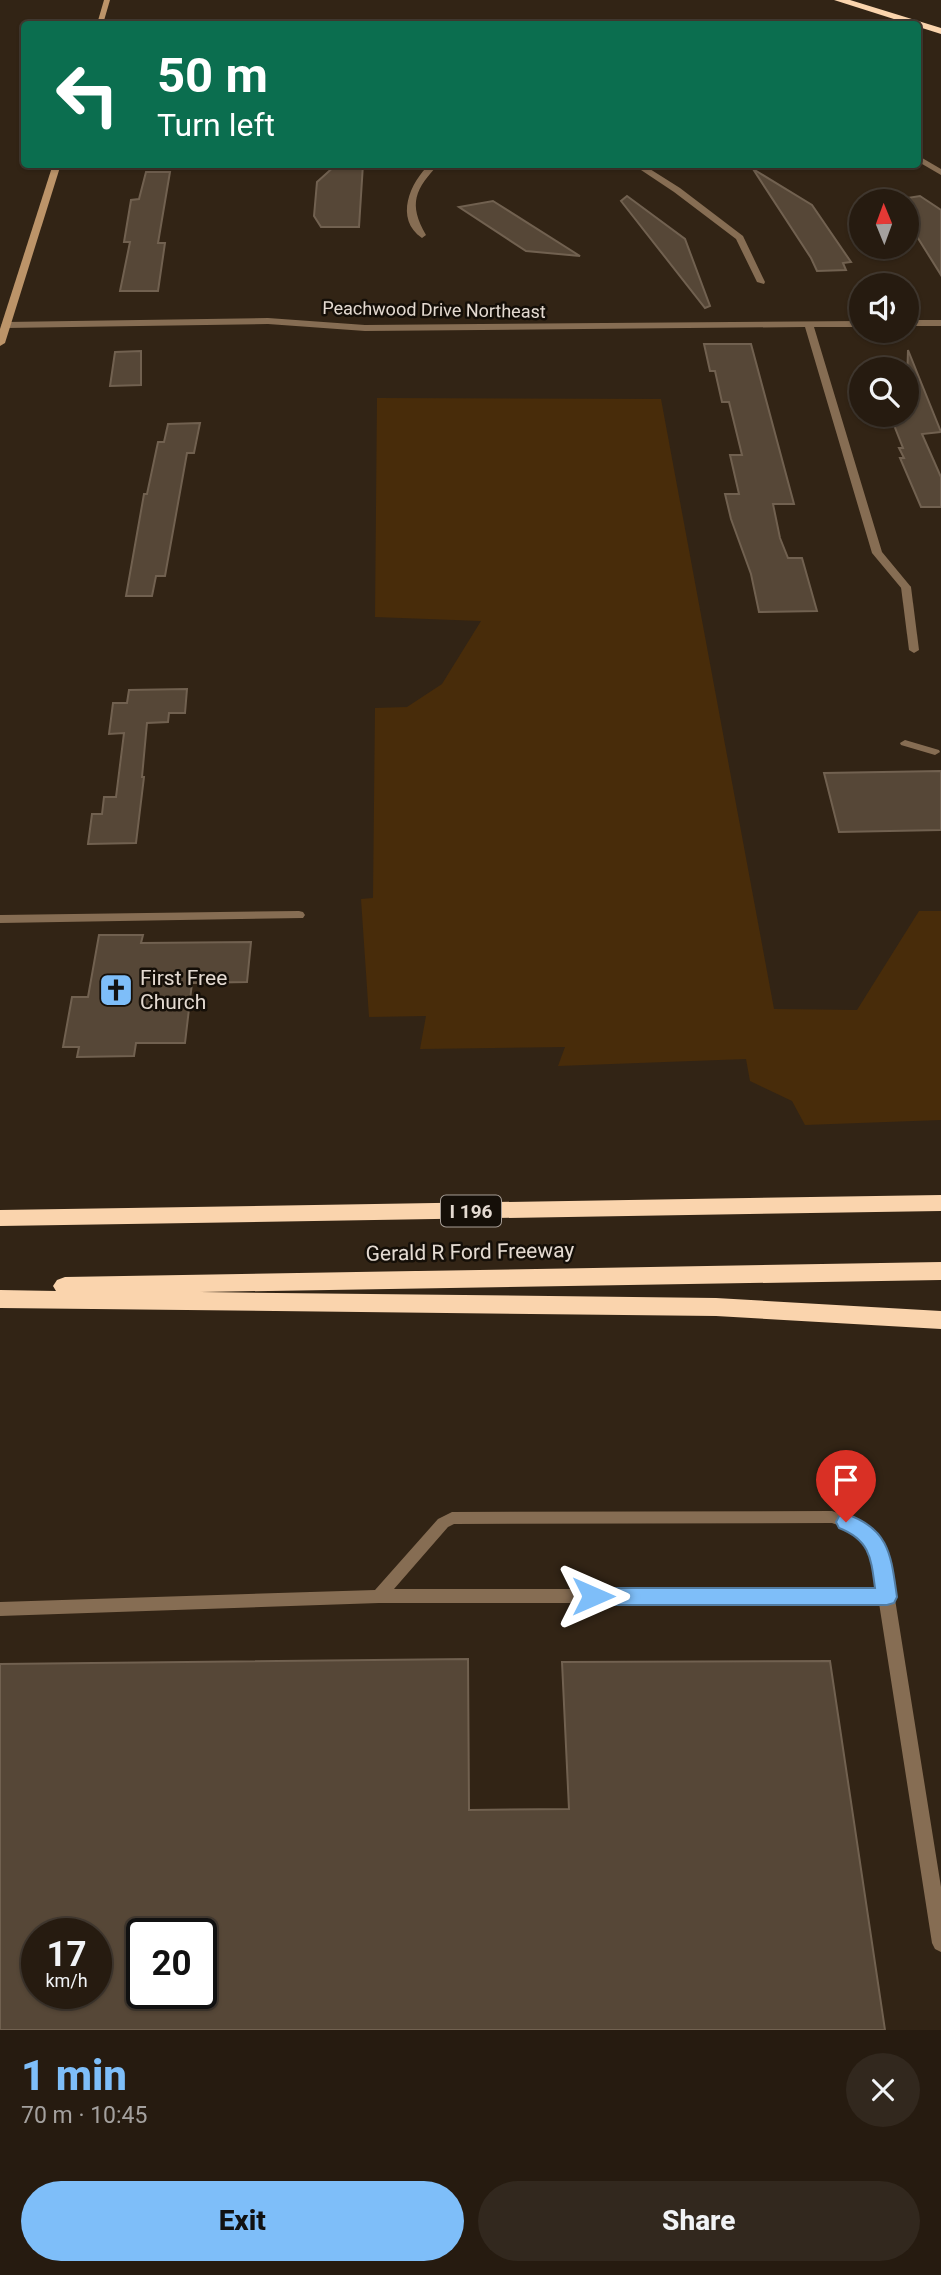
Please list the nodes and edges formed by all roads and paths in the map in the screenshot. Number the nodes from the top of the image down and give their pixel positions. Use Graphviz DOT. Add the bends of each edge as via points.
graph roads {
  1 [pos="107,0"];
  2 [pos="839,0"];
  3 [pos="101,21"];
  4 [pos="908,21"];
  5 [pos="921,25"];
  6 [pos="941,31"];
  7 [pos="921,160"];
  8 [pos="56,168"];
  9 [pos="430,168"];
  10 [pos="642,168"];
  11 [pos="941,173"];
  12 [pos="422,235"];
  13 [pos="761,282"];
  14 [pos="919,323"];
  15 [pos="941,323"];
  16 [pos="809,324"];
  17 [pos="849,324"];
  18 [pos="6,325"];
  19 [pos="0,343"];
  20 [pos="906,587"];
  21 [pos="915,650"];
  22 [pos="905,743"];
  23 [pos="935,752"];
  24 [pos="299,915"];
  25 [pos="0,919"];
  26 [pos="941,1203"];
  27 [pos="0,1218"];
  28 [pos="941,1270"];
  29 [pos="0,1287"];
  30 [pos="0,1299"];
  31 [pos="941,1320"];
  32 [pos="379,1596"];
  33 [pos="887,1597"];
  34 [pos="0,1609"];
  35 [pos="941,1943"];
  1 -- 3 [label="street"];
  2 -- 4 [label="highway"];
  5 -- 6 [label="highway"];
  7 -- 11 [label="street"];
  8 -- 18 [label="street"];
  9 -- 12 [label="street" via="413,187 411,205"];
  10 -- 13 [label="street" via="740,238"];
  14 -- 15 [label="street"];
  16 -- 17 [label="street, Peachwood Drive Northeast"];
  16 -- 18 [label="street, Peachwood Drive Northeast" via="365,328 268,321"];
  16 -- 20 [label="street" via="877,553"];
  18 -- 19 [label="street"];
  20 -- 21 [label="lane"];
  22 -- 23 [label="lane"];
  24 -- 25 [label="lane"];
  26 -- 27 [label="highway, Gerald R Ford Freeway / I 196"];
  28 -- 29 [label="highway, Gerald R Ford Freeway"];
  30 -- 31 [label="highway" via="716,1307"];
  32 -- 33 [label="lane"];
  32 -- 33 [label="lane" via="452,1518 832,1517 860,1527 879,1549"];
  32 -- 34 [label="lane"];
  33 -- 35 [label="lane"];
}
